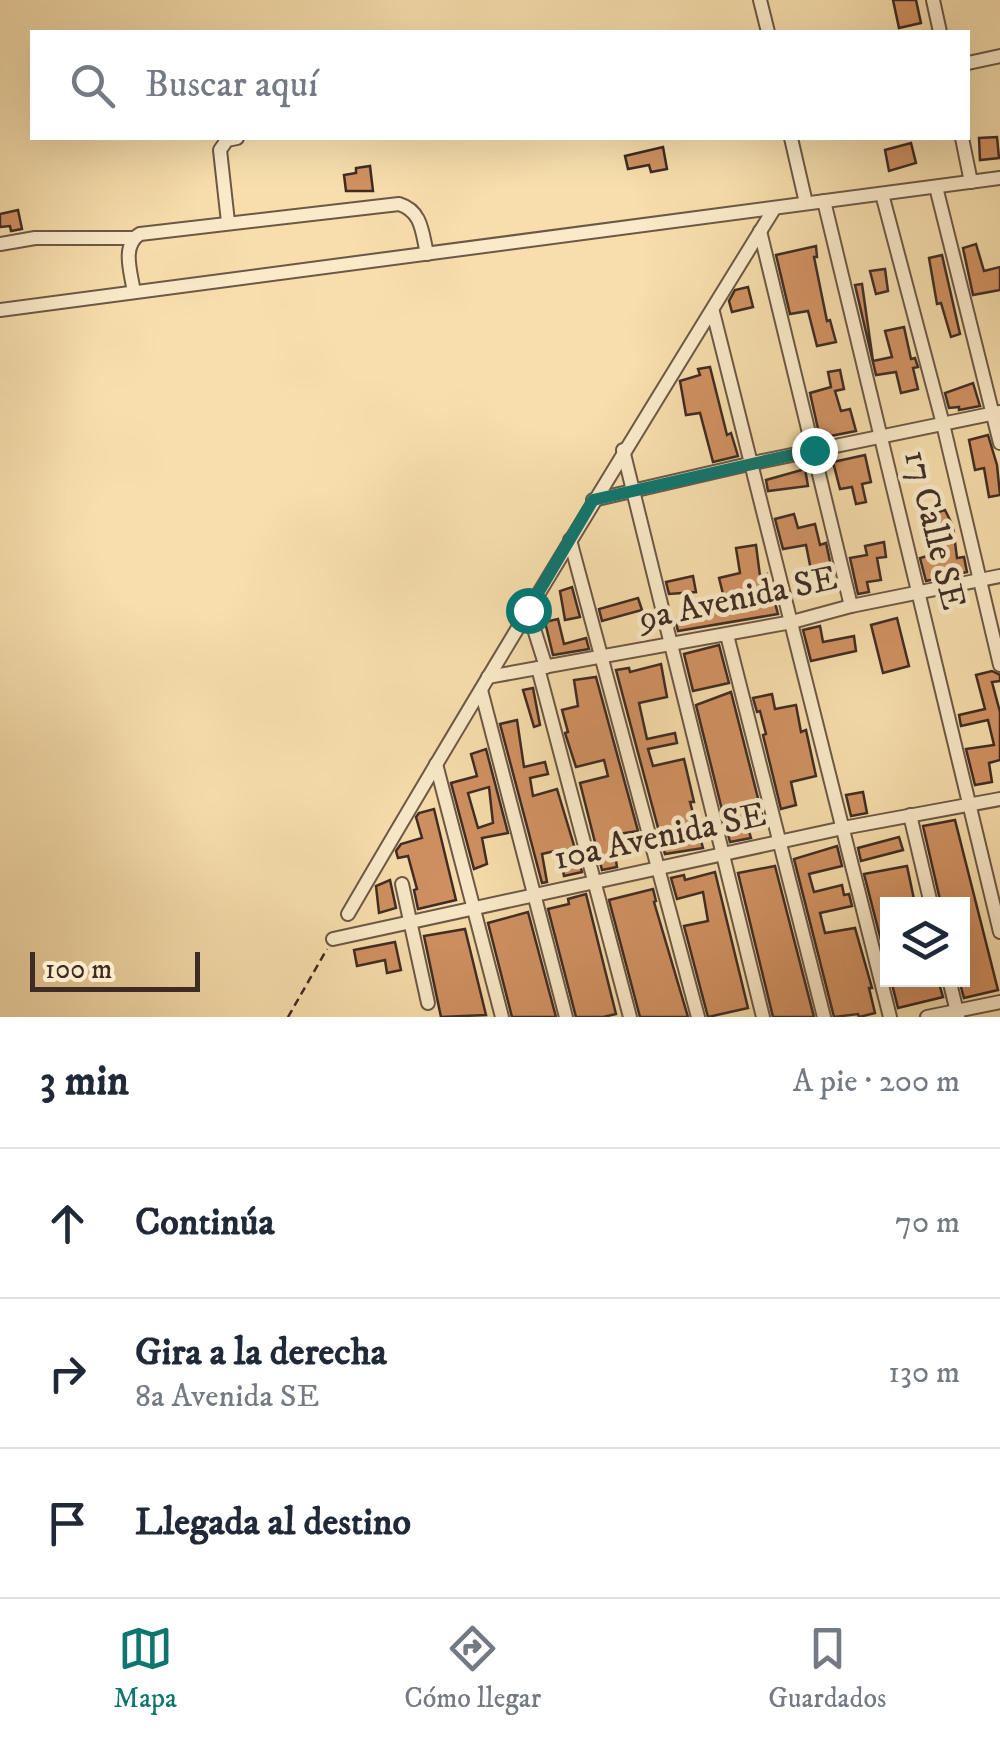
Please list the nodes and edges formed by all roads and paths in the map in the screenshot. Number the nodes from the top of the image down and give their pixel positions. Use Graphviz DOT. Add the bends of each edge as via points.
graph roads {
  1 [pos="760,0"];
  2 [pos="933,0"];
  3 [pos="768,30"];
  4 [pos="940,30"];
  5 [pos="1000,56"];
  6 [pos="970,64"];
  7 [pos="226,140"];
  8 [pos="791,140"];
  9 [pos="962,140"];
  10 [pos="1000,178"];
  11 [pos="971,182"];
  12 [pos="936,186"];
  13 [pos="882,194"];
  14 [pos="824,201"];
  15 [pos="806,203"];
  16 [pos="774,208"];
  17 [pos="228,222"];
  18 [pos="760,232"];
  19 [pos="133,238"];
  20 [pos="0,244"];
  21 [pos="427,254"];
  22 [pos="134,292"];
  23 [pos="0,310"];
  24 [pos="713,312"];
  25 [pos="996,413"];
  26 [pos="943,424"];
  27 [pos="880,436"];
  28 [pos="1000,442"];
  29 [pos="622,450"];
  30 [pos="814,450"];
  31 [pos="753,463"];
  32 [pos="633,491"];
  33 [pos="593,500"];
  34 [pos="570,540"];
  35 [pos="1000,576"];
  36 [pos="980,580"];
  37 [pos="918,592"];
  38 [pos="851,606"];
  39 [pos="528,610"];
  40 [pos="792,622"];
  41 [pos="727,635"];
  42 [pos="670,643"];
  43 [pos="601,657"];
  44 [pos="1000,664"];
  45 [pos="542,667"];
  46 [pos="488,677"];
  47 [pos="481,690"];
  48 [pos="436,764"];
  49 [pos="1000,799"];
  50 [pos="969,804"];
  51 [pos="910,815"];
  52 [pos="843,828"];
  53 [pos="780,842"];
  54 [pos="723,855"];
  55 [pos="658,869"];
  56 [pos="594,882"];
  57 [pos="402,884"];
  58 [pos="534,894"];
  59 [pos="930,897"];
  60 [pos="472,907"];
  61 [pos="348,914"];
  62 [pos="411,920"];
  63 [pos="1000,932"];
  64 [pos="333,939"];
  65 [pos="951,987"];
  66 [pos="1000,1002"];
  67 [pos="428,1003"];
  68 [pos="957,1014"];
  69 [pos="288,1017"];
  70 [pos="502,1017"];
  71 [pos="566,1017"];
  72 [pos="630,1017"];
  73 [pos="698,1017"];
  74 [pos="764,1017"];
  75 [pos="824,1017"];
  76 [pos="890,1017"];
  77 [pos="927,1017"];
  1 -- 3 [label="street"];
  2 -- 4 [label="street"];
  5 -- 6 [label="street"];
  7 -- 17 [label="street" via="220,150"];
  8 -- 15 [label="street"];
  9 -- 11 [label="street"];
  10 -- 11 [label="street"];
  11 -- 12 [label="street"];
  12 -- 13 [label="street"];
  12 -- 25 [label="street"];
  13 -- 14 [label="street"];
  13 -- 26 [label="street"];
  14 -- 15 [label="street"];
  14 -- 27 [label="street, 17 Calle SE"];
  15 -- 16 [label="street"];
  16 -- 18 [label="street"];
  16 -- 21 [label="street"];
  17 -- 19 [label="street"];
  17 -- 21 [label="street" via="399,204 418,216"];
  18 -- 24 [label="street"];
  18 -- 30 [label="street"];
  19 -- 20 [label="street"];
  19 -- 22 [label="street" via="128,248"];
  21 -- 22 [label="street"];
  22 -- 23 [label="street"];
  24 -- 29 [label="street"];
  24 -- 31 [label="street"];
  25 -- 26 [label="street"];
  25 -- 28 [label="street"];
  26 -- 27 [label="street"];
  26 -- 36 [label="street"];
  27 -- 30 [label="street"];
  27 -- 37 [label="street, 17 Calle SE"];
  29 -- 32 [label="street"];
  29 -- 33 [label="street"];
  30 -- 31 [label="street"];
  30 -- 38 [label="street"];
  31 -- 32 [label="street"];
  31 -- 40 [label="street"];
  32 -- 33 [label="street"];
  32 -- 42 [label="street"];
  33 -- 34 [label="street"];
  34 -- 39 [label="street"];
  34 -- 43 [label="street"];
  35 -- 36 [label="street, 9a Avenida SE"];
  36 -- 37 [label="street, 9a Avenida SE"];
  36 -- 44 [label="street"];
  37 -- 38 [label="street, 9a Avenida SE"];
  37 -- 50 [label="street, 17 Calle SE"];
  38 -- 40 [label="street, 9a Avenida SE"];
  39 -- 45 [label="street"];
  39 -- 46 [label="street"];
  40 -- 41 [label="street, 9a Avenida SE"];
  40 -- 52 [label="street"];
  41 -- 42 [label="street, 9a Avenida SE"];
  41 -- 53 [label="street"];
  42 -- 43 [label="street, 9a Avenida SE"];
  42 -- 54 [label="street"];
  43 -- 45 [label="street, 9a Avenida SE"];
  43 -- 55 [label="street"];
  45 -- 46 [label="street, 9a Avenida SE"];
  45 -- 56 [label="street"];
  46 -- 47 [label="street"];
  47 -- 48 [label="street"];
  47 -- 58 [label="street"];
  48 -- 60 [label="street"];
  48 -- 61 [label="street"];
  49 -- 50 [label="street, 10a Avenida SE"];
  50 -- 51 [label="street, 10a Avenida SE"];
  50 -- 63 [label="street, 17 Calle SE"];
  51 -- 52 [label="street, 10a Avenida SE"];
  51 -- 59 [label="street"];
  52 -- 53 [label="street, 10a Avenida SE"];
  52 -- 76 [label="street"];
  53 -- 54 [label="street, 10a Avenida SE"];
  53 -- 75 [label="street"];
  54 -- 55 [label="street, 10a Avenida SE"];
  54 -- 74 [label="street"];
  55 -- 56 [label="street, 10a Avenida SE"];
  55 -- 73 [label="street"];
  56 -- 58 [label="street, 10a Avenida SE"];
  56 -- 72 [label="street"];
  57 -- 62 [label="street"];
  58 -- 60 [label="street, 10a Avenida SE"];
  58 -- 71 [label="street"];
  60 -- 62 [label="street, 10a Avenida SE"];
  60 -- 70 [label="street"];
  62 -- 64 [label="street, 10a Avenida SE"];
  62 -- 67 [label="street"];
  64 -- 69 [label="path"];
  65 -- 68 [label="street"];
  66 -- 68 [label="street"];
  68 -- 77 [label="street"];
}
